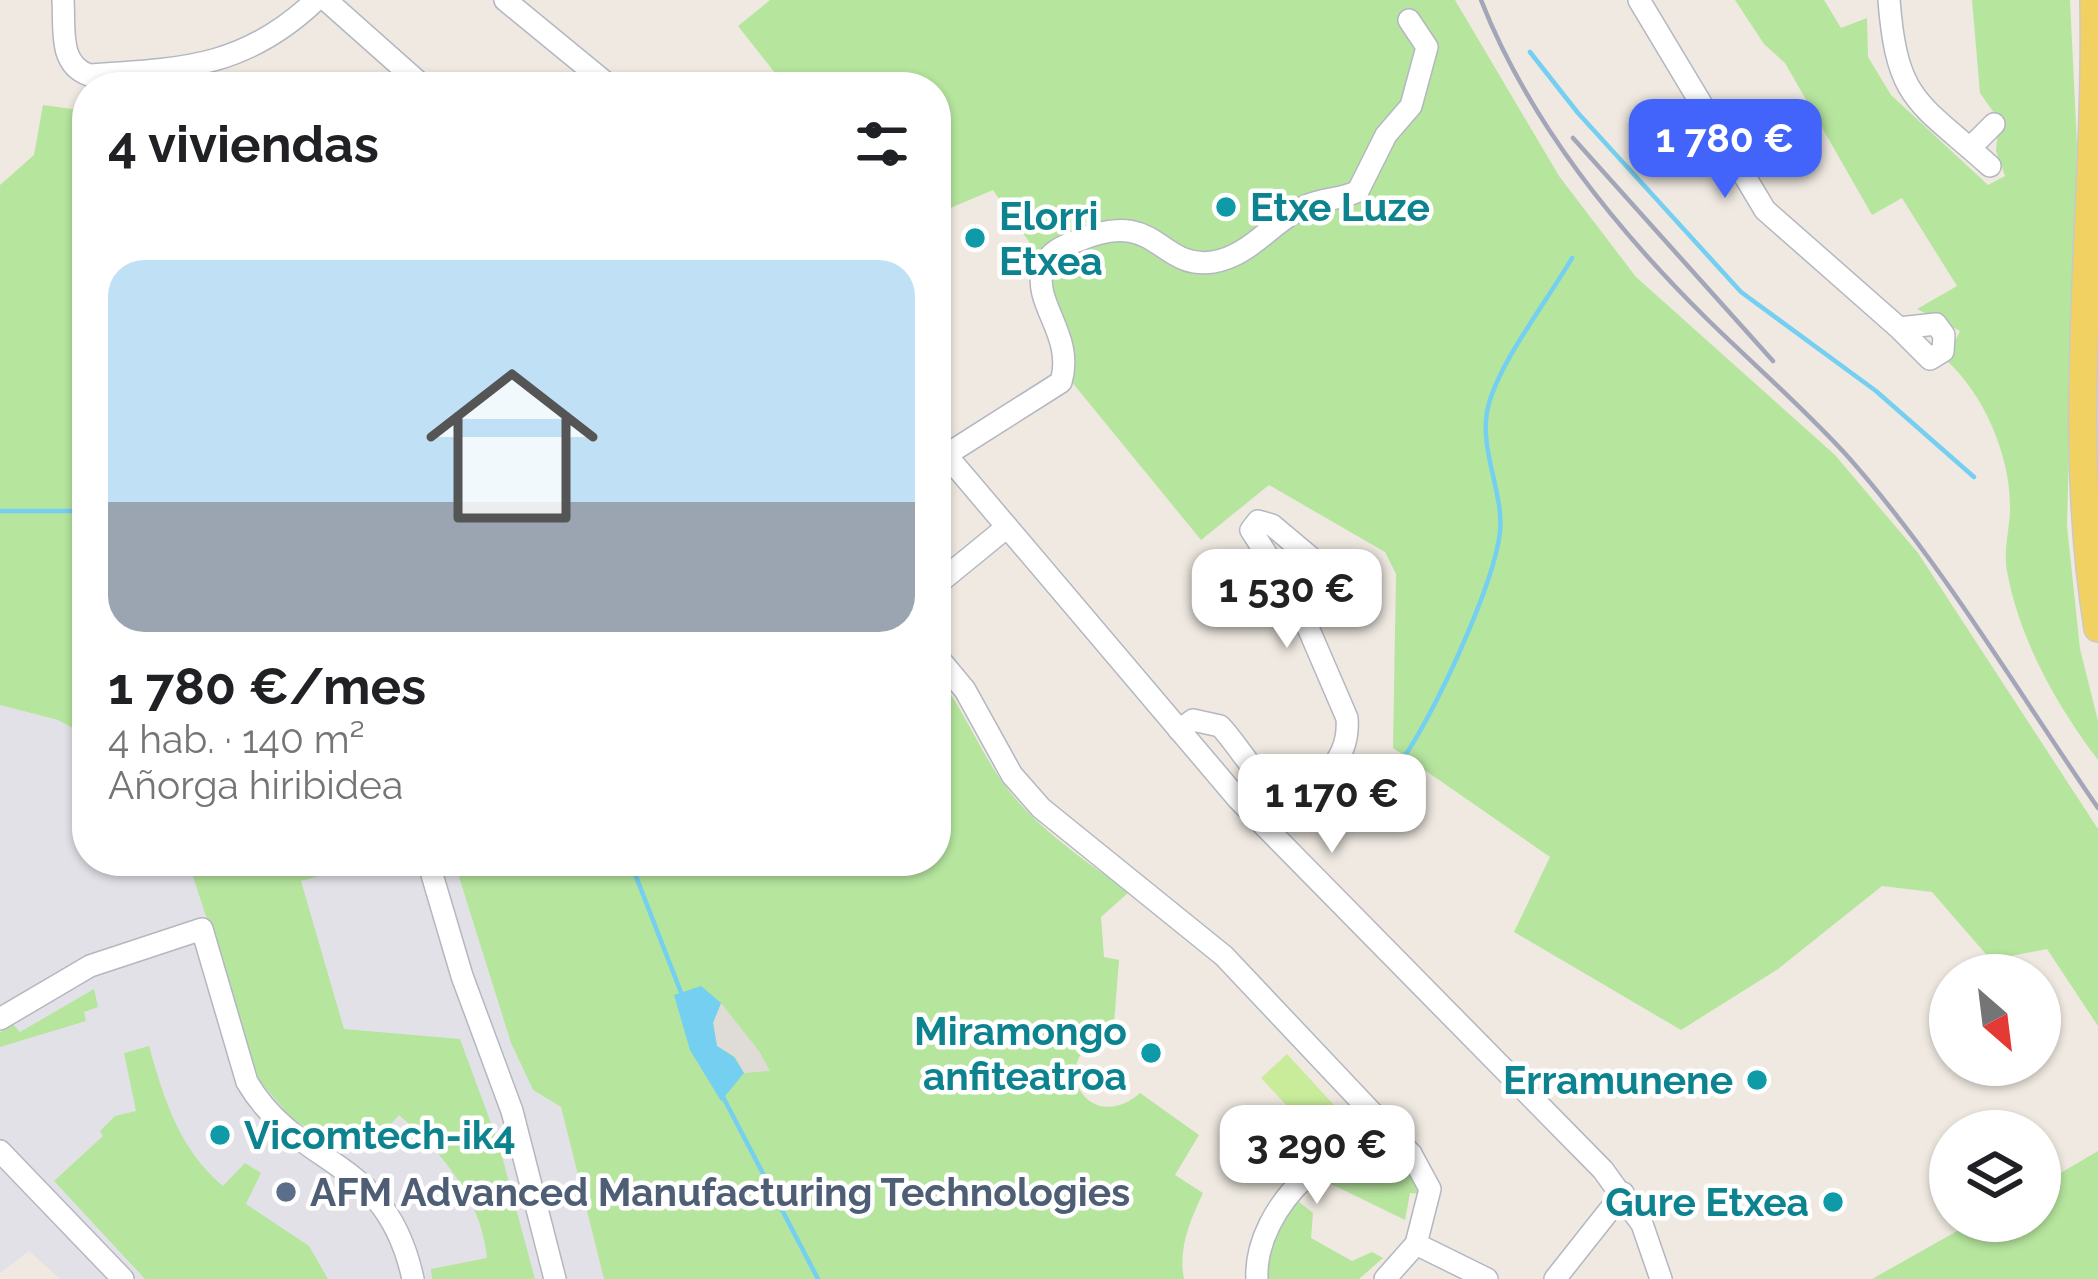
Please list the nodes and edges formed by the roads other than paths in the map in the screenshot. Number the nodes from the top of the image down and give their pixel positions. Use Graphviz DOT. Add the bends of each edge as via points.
graph roads {
  1 [pos="63,0"];
  2 [pos="316,0"];
  3 [pos="326,0"];
  4 [pos="506,0"];
  5 [pos="523,0"];
  6 [pos="1639,0"];
  7 [pos="1888,0"];
  8 [pos="2093,0"];
  9 [pos="1409,20"];
  10 [pos="80,72"];
  11 [pos="130,72"];
  12 [pos="407,72"];
  13 [pos="592,72"];
  14 [pos="609,72"];
  15 [pos="1994,124"];
  16 [pos="1970,148"];
  17 [pos="1990,166"];
  18 [pos="1899,328"];
  19 [pos="951,443"];
  20 [pos="951,461"];
  21 [pos="1007,527"];
  22 [pos="1328,572"];
  23 [pos="951,573"];
  24 [pos="2098,628"];
  25 [pos="951,673"];
  26 [pos="1179,730"];
  27 [pos="432,876"];
  28 [pos="0,1019"];
  29 [pos="0,1151"];
  30 [pos="1411,1154"];
  31 [pos="1623,1193"];
  32 [pos="1416,1244"];
  33 [pos="123,1279"];
  34 [pos="413,1279"];
  35 [pos="555,1279"];
  36 [pos="1257,1279"];
  37 [pos="1385,1279"];
  38 [pos="1487,1279"];
  39 [pos="1556,1279"];
  40 [pos="1661,1279"];
  1 -- 10 [label="street" via="67,57"];
  2 -- 11 [label="street" via="289,26 230,58"];
  3 -- 12 [label="street"];
  4 -- 13 [label="street"];
  5 -- 14 [label="street"];
  6 -- 18 [label="street" via="1766,209"];
  7 -- 16 [label="street" via="1899,75"];
  8 -- 24 [label="main road" via="2097,183 2085,473"];
  9 -- 19 [label="street" via="1427,47 1423,76 1358,191 1310,203 1217,261 1186,260 1154,238 1115,226 1056,250 1041,285 1066,348 1060,382"];
  15 -- 16 [label="street"];
  16 -- 17 [label="street"];
  18 -- 18 [label="street" via="1936,324 1943,350 1930,359"];
  20 -- 21 [label="street"];
  21 -- 23 [label="street"];
  21 -- 26 [label="street"];
  22 -- 26 [label="street" via="1272,525 1258,521 1252,530 1297,602 1347,718 1349,738 1321,783 1292,798 1252,773 1220,726 1193,720"];
  25 -- 30 [label="street" via="1041,808 1224,956"];
  26 -- 31 [label="street" via="1280,845"];
  27 -- 35 [label="street" via="512,1111"];
  28 -- 34 [label="street" via="90,966 202,929 257,1099 371,1190 404,1241"];
  29 -- 33 [label="street"];
  30 -- 32 [label="street" via="1430,1189"];
  30 -- 36 [label="street" via="1367,1147 1310,1174 1278,1210"];
  31 -- 39 [label="street"];
  31 -- 40 [label="street"];
  32 -- 37 [label="street"];
  32 -- 38 [label="street"];
}
